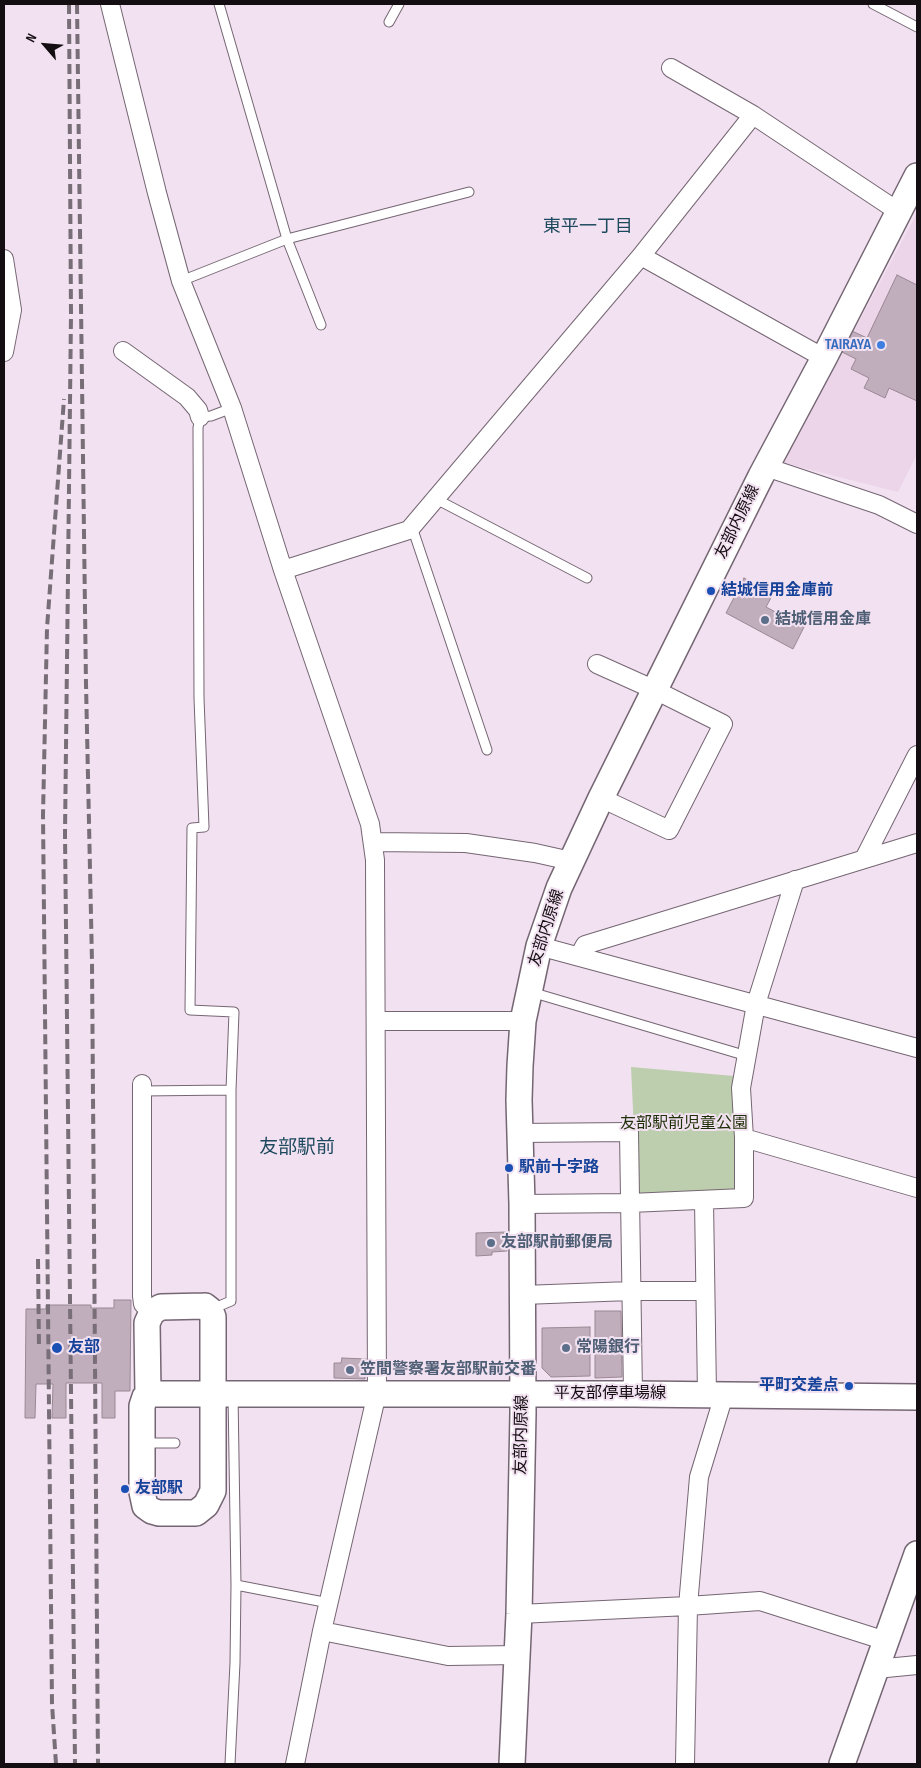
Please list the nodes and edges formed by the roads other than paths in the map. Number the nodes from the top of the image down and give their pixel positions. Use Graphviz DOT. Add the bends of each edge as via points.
graph roads {
  1 [pos="110,4"];
  2 [pos="219,4"];
  3 [pos="398,4"];
  4 [pos="873,4"];
  5 [pos="389,22"];
  6 [pos="917,27"];
  7 [pos="671,68"];
  8 [pos="753,115"];
  9 [pos="917,176"];
  10 [pos="469,192"];
  11 [pos="899,212"];
  12 [pos="287,239"];
  13 [pos="642,256"];
  14 [pos="4,259"];
  15 [pos="181,281"];
  16 [pos="321,325"];
  17 [pos="123,351"];
  18 [pos="4,352"];
  19 [pos="824,358"];
  20 [pos="232,408"];
  21 [pos="200,417"];
  22 [pos="766,467"];
  23 [pos="436,499"];
  24 [pos="917,524"];
  25 [pos="412,526"];
  26 [pos="284,570"];
  27 [pos="587,578"];
  28 [pos="598,664"];
  29 [pos="655,690"];
  30 [pos="487,750"];
  31 [pos="917,755"];
  32 [pos="602,798"];
  33 [pos="373,842"];
  34 [pos="917,843"];
  35 [pos="864,859"];
  36 [pos="571,861"];
  37 [pos="795,880"];
  38 [pos="539,946"];
  39 [pos="579,956"];
  40 [pos="528,991"];
  41 [pos="756,1004"];
  42 [pos="376,1021"];
  43 [pos="523,1021"];
  44 [pos="917,1048"];
  45 [pos="747,1056"];
  46 [pos="142,1088"];
  47 [pos="231,1090"];
  48 [pos="519,1133"];
  49 [pos="744,1138"];
  50 [pos="917,1188"];
  51 [pos="704,1201"];
  52 [pos="630,1203"];
  53 [pos="522,1204"];
  54 [pos="630,1290"];
  55 [pos="705,1291"];
  56 [pos="523,1295"];
  57 [pos="210,1310"];
  58 [pos="152,1312"];
  59 [pos="376,1393"];
  60 [pos="148,1394"];
  61 [pos="223,1394"];
  62 [pos="523,1394"];
  63 [pos="633,1394"];
  64 [pos="716,1394"];
  65 [pos="917,1397"];
  66 [pos="142,1443"];
  67 [pos="175,1443"];
  68 [pos="917,1554"];
  69 [pos="236,1584"];
  70 [pos="329,1603"];
  71 [pos="688,1606"];
  72 [pos="519,1614"];
  73 [pos="322,1631"];
  74 [pos="886,1641"];
  75 [pos="518,1655"];
  76 [pos="917,1665"];
  77 [pos="876,1669"];
  78 [pos="230,1764"];
  79 [pos="295,1764"];
  80 [pos="512,1764"];
  81 [pos="685,1764"];
  82 [pos="842,1764"];
  1 -- 15 [label="street"];
  2 -- 12 [label="lane"];
  3 -- 5 [label="lane"];
  4 -- 6 [label="lane"];
  7 -- 8 [label="street"];
  8 -- 11 [label="street"];
  8 -- 13 [label="street"];
  9 -- 11 [label="main road, 友部内原線"];
  10 -- 12 [label="lane"];
  11 -- 19 [label="main road, 友部内原線"];
  12 -- 15 [label="lane"];
  12 -- 16 [label="lane"];
  13 -- 19 [label="street"];
  13 -- 23 [label="street"];
  14 -- 18 [label="street" via="12,310"];
  15 -- 20 [label="street"];
  17 -- 21 [label="street" via="187,397"];
  19 -- 22 [label="main road, 友部内原線"];
  20 -- 21 [label="lane"];
  20 -- 26 [label="street"];
  21 -- 47 [label="lane" via="199,698 204,827 192,828 190,1010 234,1012"];
  22 -- 24 [label="street" via="879,505"];
  22 -- 29 [label="main road, 友部内原線"];
  23 -- 25 [label="street"];
  23 -- 27 [label="lane"];
  25 -- 26 [label="street" via="409,530"];
  25 -- 30 [label="lane"];
  26 -- 33 [label="street" via="370,824"];
  28 -- 29 [label="street"];
  29 -- 32 [label="main road, 友部内原線"];
  29 -- 32 [label="street" via="723,724 669,830"];
  31 -- 35 [label="street"];
  32 -- 36 [label="main road, 友部内原線"];
  33 -- 36 [label="street" via="466,843"];
  33 -- 42 [label="street"];
  34 -- 35 [label="street"];
  35 -- 37 [label="street"];
  36 -- 38 [label="main road, 友部内原線"];
  37 -- 39 [label="street" via="585,945"];
  37 -- 41 [label="street"];
  38 -- 39 [label="street"];
  38 -- 40 [label="main road, 友部内原線"];
  39 -- 41 [label="street"];
  40 -- 43 [label="main road, 友部内原線"];
  40 -- 45 [label="lane"];
  41 -- 44 [label="street"];
  41 -- 45 [label="street"];
  42 -- 43 [label="street"];
  42 -- 59 [label="street"];
  43 -- 48 [label="main road, 友部内原線"];
  45 -- 49 [label="street" via="740,1088"];
  46 -- 47 [label="lane"];
  46 -- 58 [label="street" via="142,1296 143,1304"];
  47 -- 57 [label="lane" via="231,1301"];
  48 -- 52 [label="street" via="630,1132"];
  48 -- 53 [label="main road, 友部内原線"];
  49 -- 50 [label="street"];
  49 -- 51 [label="street" via="744,1198"];
  51 -- 52 [label="street"];
  51 -- 55 [label="street"];
  52 -- 53 [label="street"];
  52 -- 54 [label="street"];
  53 -- 56 [label="main road, 友部内原線"];
  54 -- 55 [label="street"];
  54 -- 56 [label="street"];
  54 -- 63 [label="street"];
  55 -- 64 [label="street"];
  56 -- 62 [label="main road, 友部内原線"];
  57 -- 58 [label="main road" via="205,1306 161,1307"];
  57 -- 61 [label="main road"];
  58 -- 60 [label="main road" via="147,1323"];
  59 -- 61 [label="main road, 平友部停車場線"];
  59 -- 62 [label="main road, 平友部停車場線"];
  59 -- 70 [label="street"];
  60 -- 61 [label="main road, 平友部停車場線"];
  60 -- 66 [label="main road" via="142,1406"];
  61 -- 66 [label="main road" via="213,1491 202,1510 196,1513 159,1513 145,1506"];
  61 -- 69 [label="lane"];
  62 -- 63 [label="main road, 平友部停車場線"];
  62 -- 72 [label="main road, 友部内原線"];
  63 -- 64 [label="main road, 平友部停車場線"];
  64 -- 65 [label="main road, 平友部停車場線"];
  64 -- 71 [label="street" via="699,1477"];
  66 -- 67 [label="lane"];
  68 -- 74 [label="main road"];
  69 -- 70 [label="lane"];
  69 -- 78 [label="lane"];
  70 -- 73 [label="street"];
  71 -- 72 [label="street"];
  71 -- 74 [label="street" via="760,1601"];
  71 -- 81 [label="street"];
  72 -- 75 [label="main road, 友部内原線"];
  73 -- 75 [label="street" via="448,1656"];
  73 -- 79 [label="street"];
  74 -- 77 [label="main road"];
  75 -- 80 [label="main road, 友部内原線"];
  76 -- 77 [label="street"];
  77 -- 82 [label="main road"];
}
